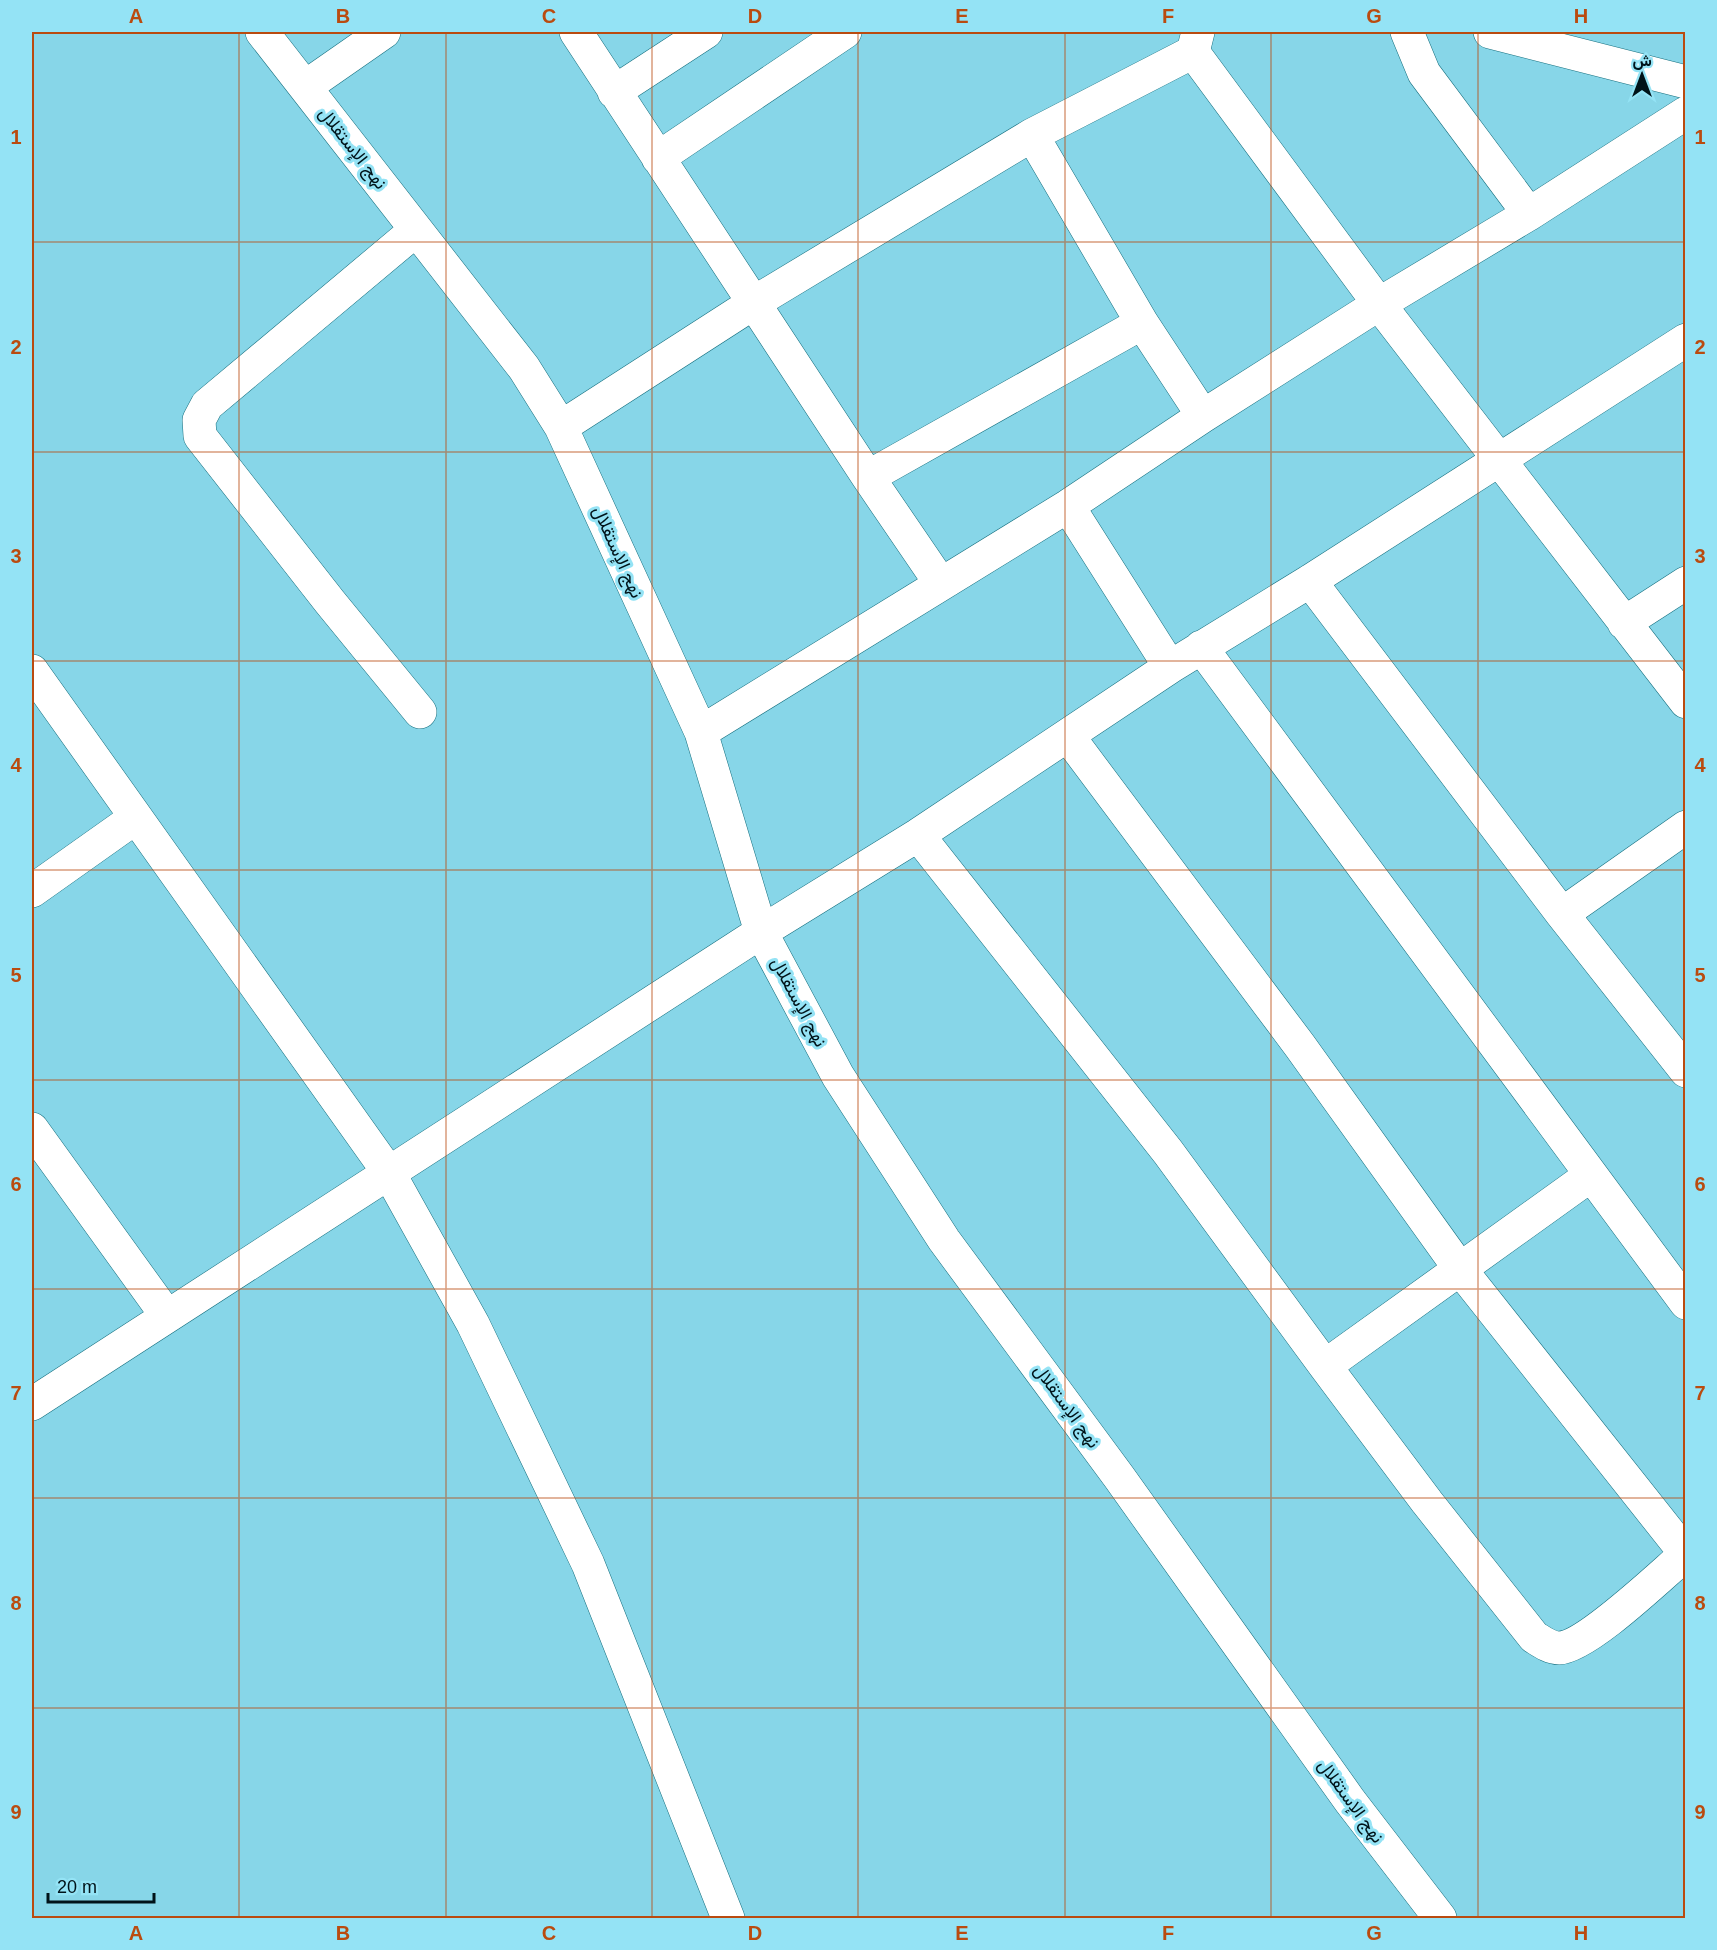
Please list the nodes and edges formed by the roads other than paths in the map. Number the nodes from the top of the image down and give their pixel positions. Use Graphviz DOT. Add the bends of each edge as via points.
graph roads {
  1 [pos="262,32"];
  2 [pos="384,32"];
  3 [pos="576,32"];
  4 [pos="706,32"];
  5 [pos="845,32"];
  6 [pos="1407,32"];
  7 [pos="1490,32"];
  8 [pos="1195,42"];
  9 [pos="1686,82"];
  10 [pos="305,87"];
  11 [pos="614,92"];
  12 [pos="1686,113"];
  13 [pos="1032,135"];
  14 [pos="658,158"];
  15 [pos="1529,214"];
  16 [pos="417,230"];
  17 [pos="755,302"];
  18 [pos="1379,303"];
  19 [pos="1142,323"];
  20 [pos="1686,340"];
  21 [pos="1203,416"];
  22 [pos="561,427"];
  23 [pos="1500,459"];
  24 [pos="868,477"];
  25 [pos="1068,506"];
  26 [pos="1310,581"];
  27 [pos="1686,583"];
  28 [pos="941,584"];
  29 [pos="1624,623"];
  30 [pos="1201,647"];
  31 [pos="1170,667"];
  32 [pos="32,671"];
  33 [pos="1686,702"];
  34 [pos="420,712"];
  35 [pos="701,732"];
  36 [pos="1068,736"];
  37 [pos="135,818"];
  38 [pos="1686,827"];
  39 [pos="918,835"];
  40 [pos="32,891"];
  41 [pos="1562,914"];
  42 [pos="761,932"];
  43 [pos="1686,1071"];
  44 [pos="32,1129"];
  45 [pos="389,1173"];
  46 [pos="1591,1175"];
  47 [pos="1460,1269"];
  48 [pos="1686,1303"];
  49 [pos="167,1316"];
  50 [pos="1324,1366"];
  51 [pos="32,1404"];
  52 [pos="1686,1554"];
  53 [pos="728,1918"];
  54 [pos="1440,1918"];
  1 -- 10 [label="street, نهج الإستقلال"];
  2 -- 10 [label="street"];
  3 -- 11 [label="street"];
  4 -- 11 [label="street"];
  5 -- 14 [label="street"];
  6 -- 15 [label="street" via="1424,73"];
  7 -- 9 [label="street"];
  8 -- 13 [label="street"];
  8 -- 18 [label="street"];
  10 -- 16 [label="street, نهج الإستقلال"];
  11 -- 14 [label="street"];
  12 -- 15 [label="street"];
  13 -- 17 [label="street"];
  13 -- 19 [label="street"];
  14 -- 17 [label="street"];
  15 -- 18 [label="street"];
  16 -- 22 [label="street, نهج الإستقلال" via="524,368"];
  16 -- 34 [label="street" via="207,405 199,420 200,436"];
  17 -- 22 [label="street"];
  17 -- 24 [label="street"];
  18 -- 21 [label="street"];
  18 -- 23 [label="street"];
  19 -- 21 [label="street"];
  19 -- 24 [label="street"];
  20 -- 23 [label="street"];
  21 -- 25 [label="street"];
  22 -- 35 [label="street, نهج الإستقلال"];
  23 -- 26 [label="street"];
  23 -- 29 [label="street"];
  24 -- 28 [label="street"];
  25 -- 28 [label="street"];
  25 -- 31 [label="street"];
  26 -- 30 [label="street"];
  26 -- 41 [label="street"];
  27 -- 29 [label="street"];
  28 -- 35 [label="street"];
  29 -- 33 [label="street"];
  30 -- 31 [label="street"];
  30 -- 46 [label="street"];
  31 -- 36 [label="street"];
  32 -- 37 [label="street"];
  35 -- 42 [label="street, نهج الإستقلال"];
  36 -- 39 [label="street"];
  36 -- 47 [label="street" via="1300,1046"];
  37 -- 40 [label="street"];
  37 -- 45 [label="street"];
  38 -- 41 [label="street"];
  39 -- 42 [label="street"];
  39 -- 50 [label="street" via="1168,1152"];
  41 -- 43 [label="street"];
  42 -- 45 [label="street"];
  42 -- 54 [label="street, نهج الإستقلال" via="838,1076 944,1240 1126,1486 1350,1801"];
  44 -- 49 [label="street"];
  45 -- 49 [label="street"];
  45 -- 53 [label="street" via="473,1323 588,1563"];
  46 -- 47 [label="street"];
  46 -- 48 [label="street"];
  47 -- 50 [label="street"];
  47 -- 52 [label="street"];
  49 -- 51 [label="street"];
  50 -- 52 [label="street" via="1534,1637 1548,1646 1560,1648 1577,1642"];
}
